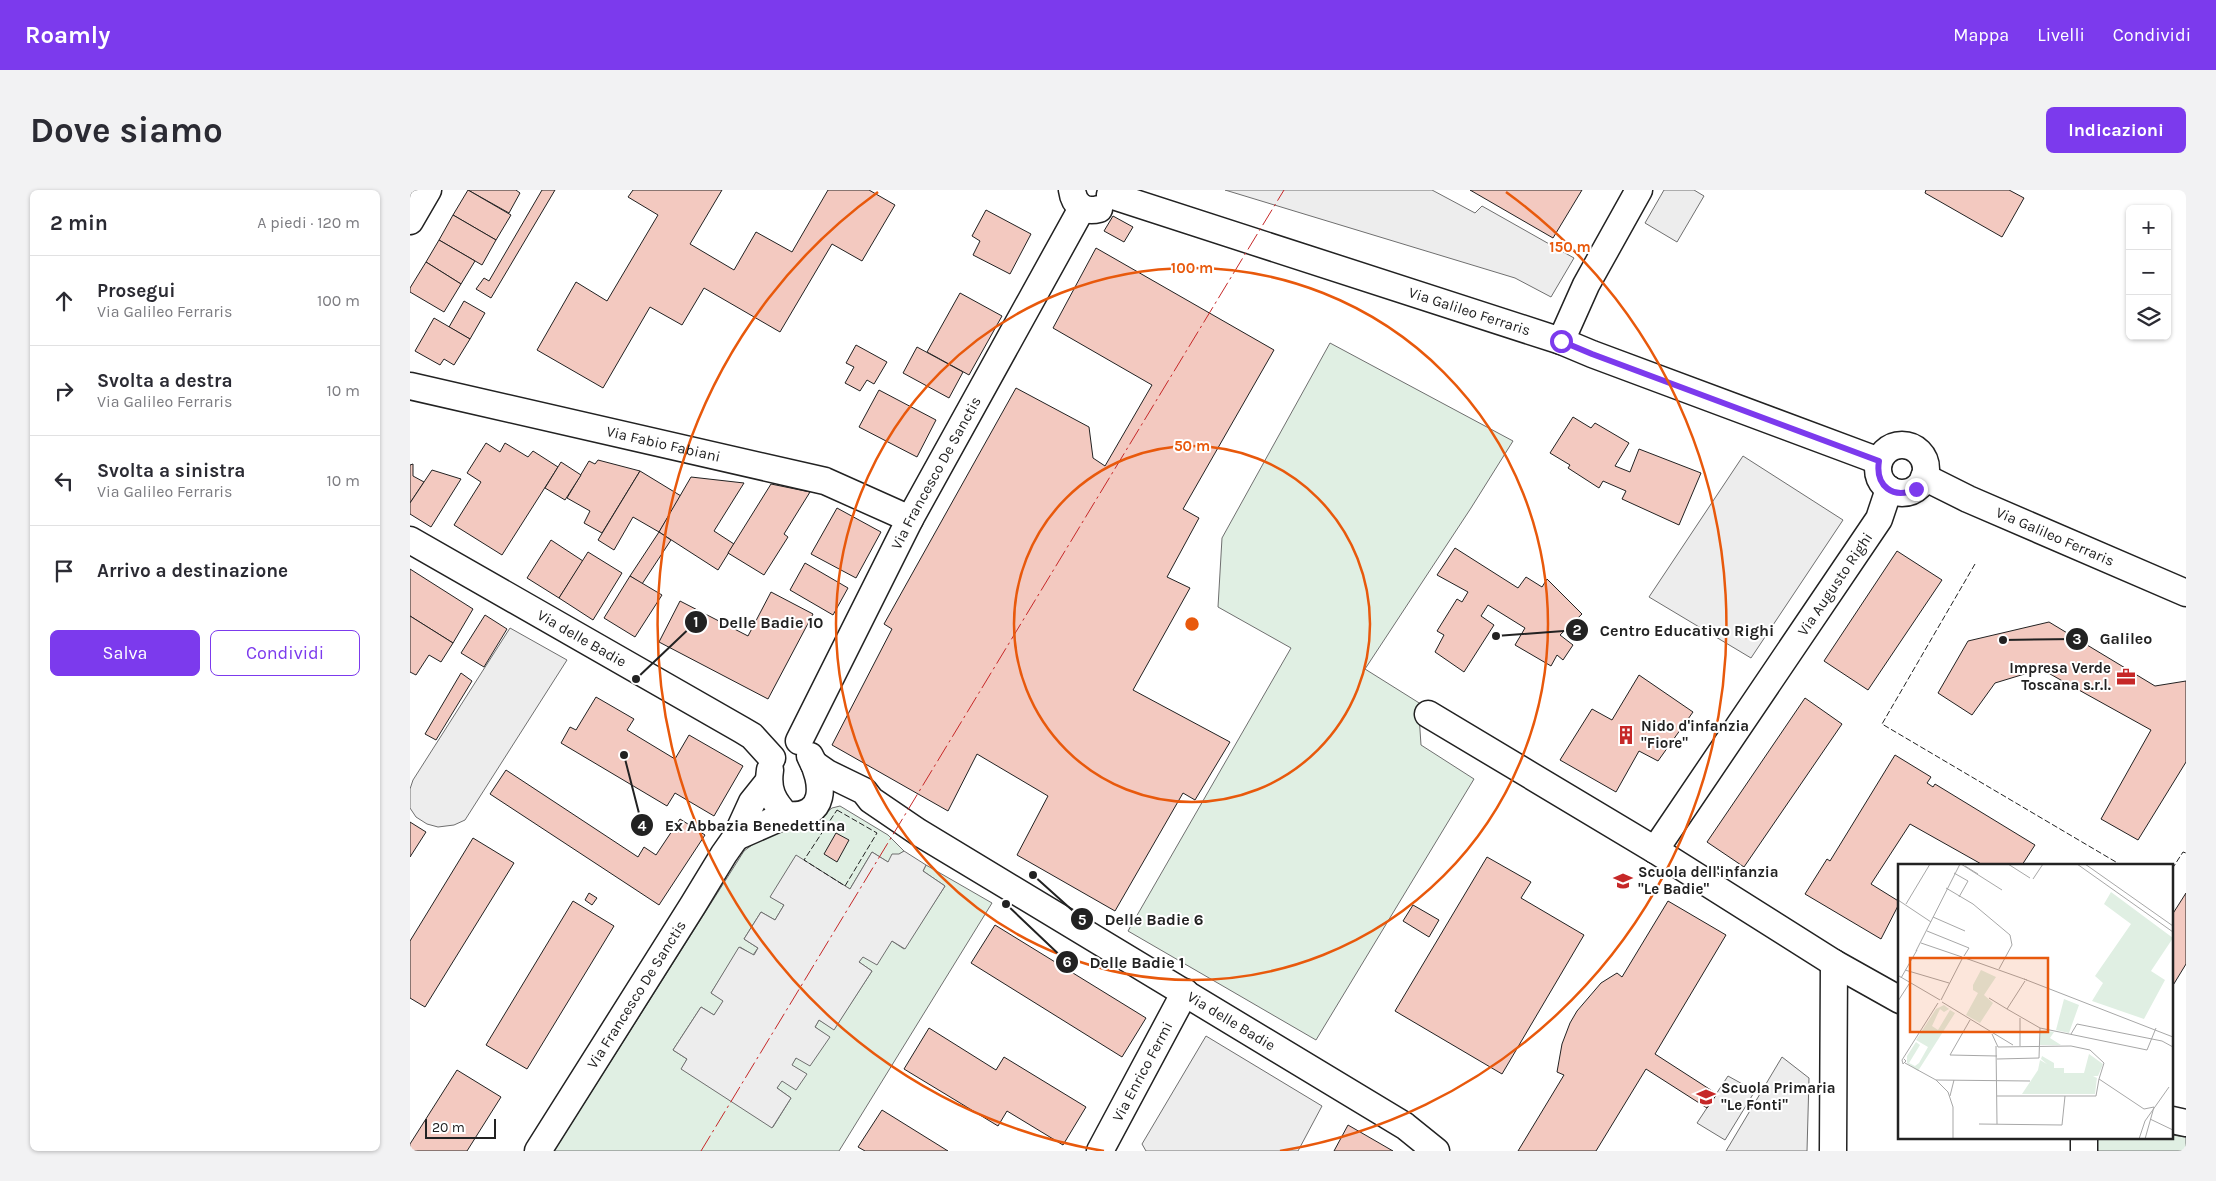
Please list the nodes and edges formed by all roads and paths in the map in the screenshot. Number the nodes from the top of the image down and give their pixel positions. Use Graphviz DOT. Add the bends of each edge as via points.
graph roads {
  1 [pos="428,190"];
  2 [pos="1639,190"];
  3 [pos="1110,192"];
  4 [pos="1077,199"];
  5 [pos="410,221"];
  6 [pos="1561,341"];
  7 [pos="410,386"];
  8 [pos="1879,461"];
  9 [pos="1924,477"];
  10 [pos="1888,489"];
  11 [pos="910,519"];
  12 [pos="410,540"];
  13 [pos="2186,593"];
  14 [pos="1428,714"];
  15 [pos="779,756"];
  16 [pos="814,764"];
  17 [pos="821,797"];
  18 [pos="871,800"];
  19 [pos="786,815"];
  20 [pos="736,837"];
  21 [pos="1655,850"];
  22 [pos="1834,963"];
  23 [pos="1185,992"];
  24 [pos="1898,999"];
  25 [pos="2084,1138"];
  26 [pos="538,1151"];
  27 [pos="1100,1151"];
  28 [pos="1436,1151"];
  29 [pos="1832,1151"];
  30 [pos="2084,1151"];
  1 -- 5 [label="street"];
  2 -- 6 [label="street" via="1586,285"];
  3 -- 4 [label="street, Via Galileo Ferraris" via="1101,208 1089,210"];
  3 -- 6 [label="street, Via Galileo Ferraris"];
  4 -- 11 [label="street, Via Francesco De Sanctis"];
  6 -- 8 [label="street, Via Galileo Ferraris"];
  7 -- 11 [label="street, Via Fabio Fabiani" via="825,481"];
  8 -- 9 [label="street" via="1891,447 1911,447 1923,457"];
  8 -- 10 [label="street" via="1879,477"];
  9 -- 10 [label="street" via="1916,489 1908,492 1896,493"];
  9 -- 13 [label="street, Via Galileo Ferraris"];
  10 -- 21 [label="street, Via Augusto Righi" via="1879,519"];
  11 -- 15 [label="street, Via Francesco De Sanctis"];
  12 -- 15 [label="street, Via delle Badie" via="752,736"];
  14 -- 21 [label="street"];
  15 -- 16 [label="street"];
  15 -- 19 [label="street" via="773,801"];
  15 -- 20 [label="street, Via Francesco De Sanctis"];
  16 -- 17 [label="street"];
  16 -- 18 [label="street, Via delle Badie" via="864,791"];
  17 -- 18 [label="street, Via delle Badie"];
  17 -- 19 [label="street" via="810,812"];
  18 -- 23 [label="street, Via delle Badie" via="925,836"];
  19 -- 20 [label="street"];
  20 -- 26 [label="street, Via Francesco De Sanctis"];
  21 -- 22 [label="street"];
  22 -- 24 [label="street"];
  22 -- 29 [label="street"];
  23 -- 27 [label="street, Via Enrico Fermi"];
  23 -- 28 [label="street, Via delle Badie" via="1405,1126"];
  25 -- 30 [label="street"];
}
